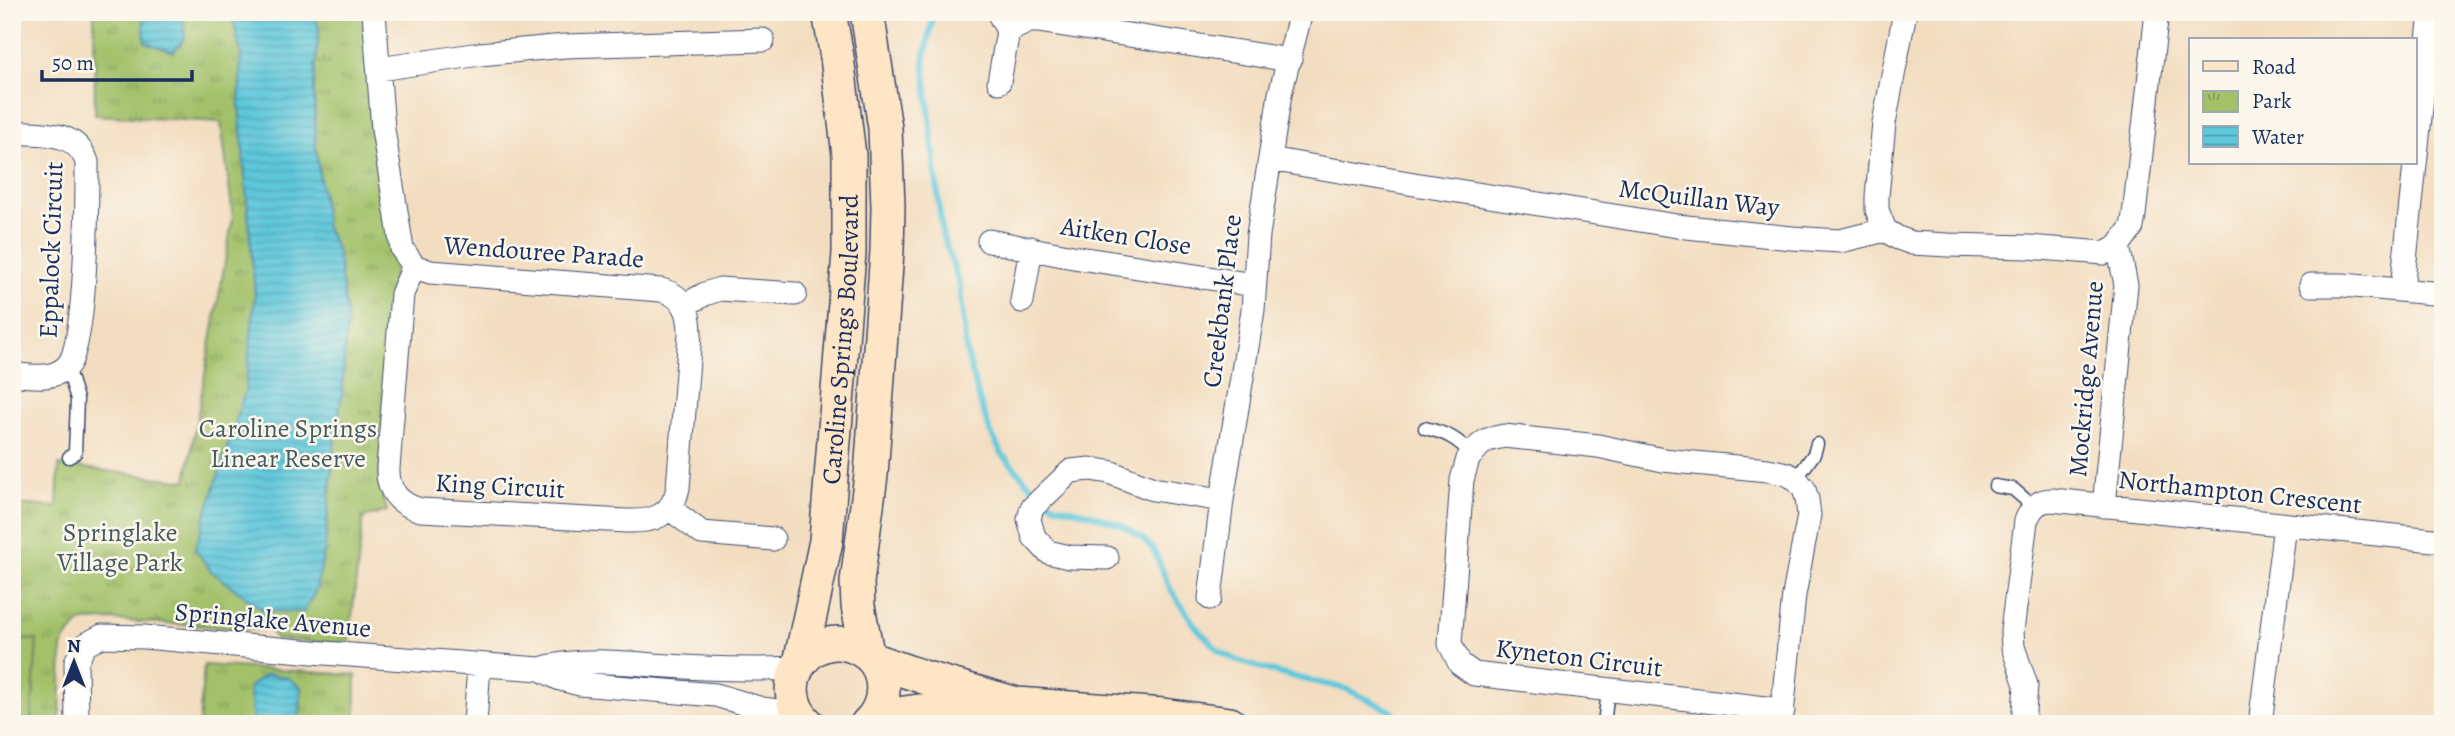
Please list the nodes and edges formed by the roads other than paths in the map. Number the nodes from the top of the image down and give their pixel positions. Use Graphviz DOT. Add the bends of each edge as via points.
graph roads {
  1 [pos="374,12"];
  2 [pos="829,12"];
  3 [pos="867,12"];
  4 [pos="1301,12"];
  5 [pos="2157,12"];
  6 [pos="2431,12"];
  7 [pos="1901,13"];
  8 [pos="1003,22"];
  9 [pos="763,40"];
  10 [pos="1290,60"];
  11 [pos="379,69"];
  12 [pos="999,82"];
  13 [pos="12,132"];
  14 [pos="2416,155"];
  15 [pos="1270,159"];
  16 [pos="2415,164"];
  17 [pos="1885,230"];
  18 [pos="989,241"];
  19 [pos="2118,246"];
  20 [pos="1031,248"];
  21 [pos="414,265"];
  22 [pos="1254,285"];
  23 [pos="2311,285"];
  24 [pos="2402,289"];
  25 [pos="2443,294"];
  26 [pos="794,295"];
  27 [pos="1022,301"];
  28 [pos="685,305"];
  29 [pos="67,367"];
  30 [pos="12,374"];
  31 [pos="1425,428"];
  32 [pos="1817,444"];
  33 [pos="1471,454"];
  34 [pos="69,457"];
  35 [pos="1796,479"];
  36 [pos="1996,486"];
  37 [pos="1222,500"];
  38 [pos="2105,506"];
  39 [pos="2034,507"];
  40 [pos="670,509"];
  41 [pos="2285,525"];
  42 [pos="774,539"];
  43 [pos="2443,541"];
  44 [pos="1107,558"];
  45 [pos="1210,598"];
  46 [pos="870,657"];
  47 [pos="479,666"];
  48 [pos="798,666"];
  49 [pos="540,669"];
  50 [pos="1608,691"];
  51 [pos="1017,704"];
  52 [pos="1782,717"];
  53 [pos="803,720"];
  54 [pos="870,722"];
  55 [pos="76,724"];
  56 [pos="475,724"];
  57 [pos="1230,724"];
  58 [pos="1604,724"];
  59 [pos="2023,724"];
  60 [pos="2260,724"];
  1 -- 11 [label="street, Wendouree Parade"];
  2 -- 48 [label="main road, Caroline Springs Boulevard" via="849,155 849,253 827,531"];
  3 -- 46 [label="main road, Caroline Springs Boulevard" via="885,128 888,207 872,463 857,582"];
  4 -- 10 [label="street, Creekbank Place"];
  5 -- 19 [label="street, Mockridge Avenue" via="2134,215 2132,227"];
  6 -- 14 [label="street"];
  7 -- 17 [label="street" via="1877,196"];
  8 -- 10 [label="street" via="1038,21"];
  8 -- 12 [label="street"];
  9 -- 11 [label="street" via="565,46"];
  10 -- 15 [label="street, Creekbank Place"];
  11 -- 21 [label="street, Wendouree Parade" via="383,129 402,249"];
  13 -- 29 [label="street, Eppalock Circuit" via="73,141 87,162 78,343"];
  15 -- 17 [label="street, McQuillan Way" via="1677,226 1840,241"];
  15 -- 22 [label="street, Creekbank Place"];
  16 -- 24 [label="street"];
  17 -- 19 [label="street" via="1912,243 2104,253"];
  18 -- 20 [label="street, Aitken Close"];
  19 -- 38 [label="street, Mockridge Avenue" via="2126,285"];
  20 -- 22 [label="street, Aitken Close"];
  20 -- 27 [label="street, Aitken Close"];
  21 -- 28 [label="street, Wendouree Parade" via="430,272 661,290"];
  21 -- 40 [label="street, King Circuit" via="402,294 388,468 389,484 399,500 421,510 626,521 654,520"];
  22 -- 37 [label="street, Creekbank Place"];
  23 -- 24 [label="street"];
  24 -- 25 [label="street"];
  26 -- 28 [label="street" via="720,289"];
  28 -- 40 [label="street" via="690,320 689,346 678,488"];
  29 -- 30 [label="street, Eppalock Circuit" via="45,376"];
  29 -- 34 [label="lane" via="77,398 75,453"];
  31 -- 33 [label="lane" via="1447,433"];
  32 -- 35 [label="lane"];
  33 -- 35 [label="street" via="1487,440 1509,436 1598,446 1662,460 1768,470"];
  33 -- 50 [label="street, Kyneton Circuit" via="1462,480 1450,644 1460,664 1474,674"];
  35 -- 52 [label="street, Kyneton Circuit" via="1808,499 1809,515 1794,595"];
  36 -- 39 [label="lane" via="2013,489"];
  37 -- 44 [label="street" via="1153,489 1100,471 1071,471 1032,508 1029,519 1034,537 1048,552"];
  37 -- 45 [label="street, Creekbank Place"];
  38 -- 39 [label="street, Northampton Crescent" via="2050,500"];
  38 -- 41 [label="street, Northampton Crescent"];
  39 -- 59 [label="street" via="2025,525 2012,631 2026,685"];
  40 -- 42 [label="street" via="702,533"];
  41 -- 43 [label="street, Northampton Crescent"];
  41 -- 60 [label="street"];
  46 -- 48 [label="main road" via="844,643 831,643 808,653"];
  46 -- 51 [label="main road"];
  46 -- 54 [label="main road, Caroline Springs Boulevard" via="884,688 882,703"];
  47 -- 49 [label="street, Springlake Avenue"];
  47 -- 55 [label="street, Springlake Avenue" via="102,636 85,645 76,662"];
  47 -- 56 [label="street"];
  48 -- 49 [label="street, Springlake Avenue" via="744,670 569,663"];
  48 -- 53 [label="main road, Caroline Springs Boulevard" via="792,691"];
  49 -- 53 [label="street, Springlake Avenue" via="579,684 716,695"];
  50 -- 52 [label="street, Kyneton Circuit"];
  50 -- 58 [label="lane"];
  51 -- 54 [label="main road" via="919,711"];
  51 -- 57 [label="main road"];
}
